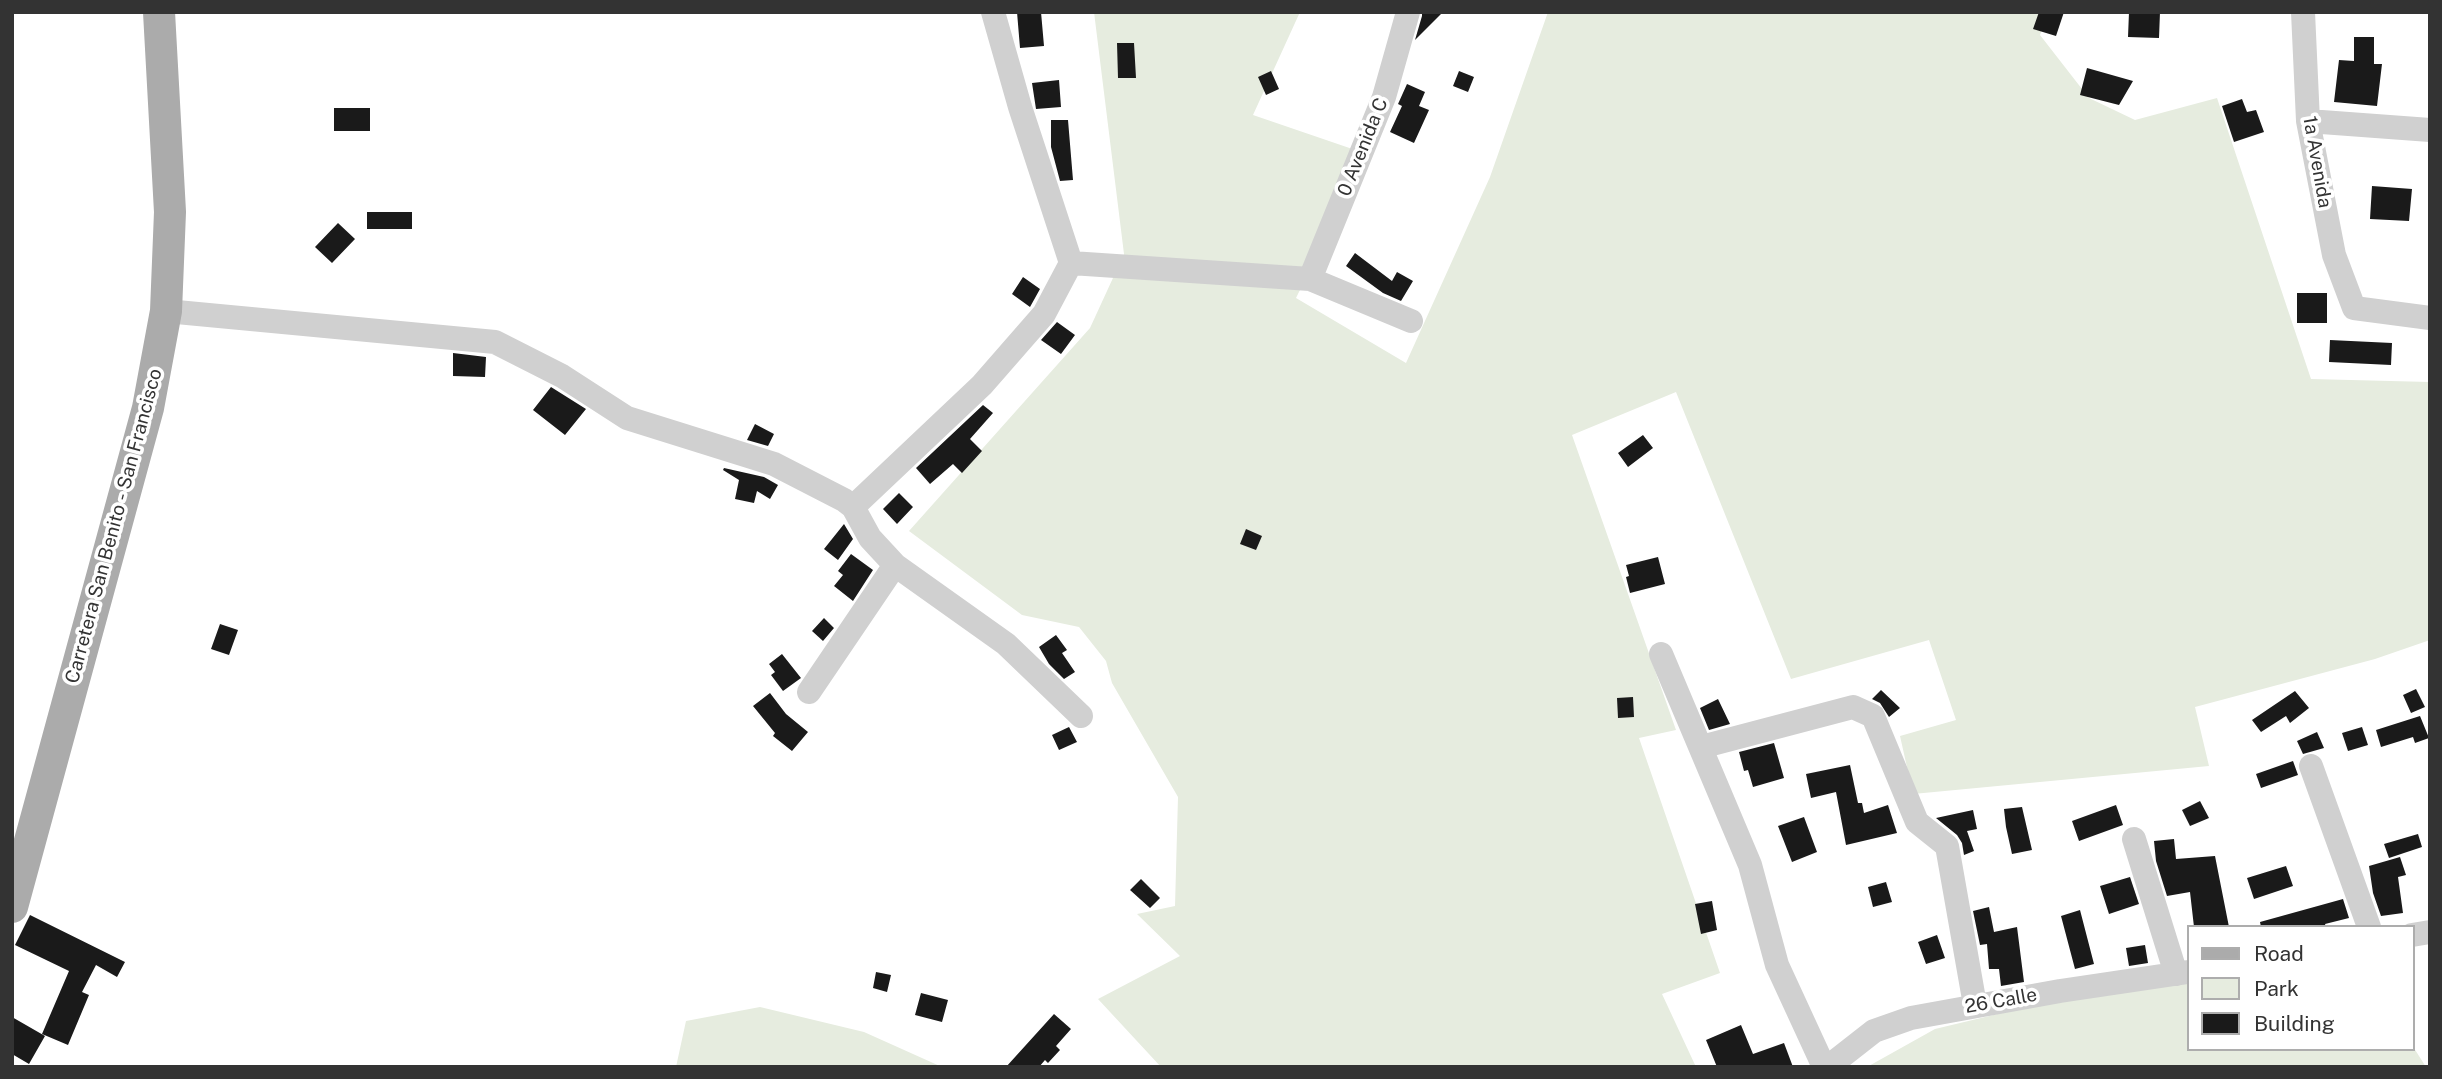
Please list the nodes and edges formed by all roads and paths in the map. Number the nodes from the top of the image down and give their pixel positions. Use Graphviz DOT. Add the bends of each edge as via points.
graph roads {
  1 [pos="159,12"];
  2 [pos="993,12"];
  3 [pos="1408,12"];
  4 [pos="2303,12"];
  5 [pos="2308,121"];
  6 [pos="2430,130"];
  7 [pos="1071,263"];
  8 [pos="1310,279"];
  9 [pos="166,311"];
  10 [pos="2430,318"];
  11 [pos="1411,321"];
  12 [pos="853,507"];
  13 [pos="895,565"];
  14 [pos="1661,654"];
  15 [pos="809,692"];
  16 [pos="1081,716"];
  17 [pos="1701,747"];
  18 [pos="2311,766"];
  19 [pos="2134,839"];
  20 [pos="12,907"];
  21 [pos="2367,925"];
  22 [pos="2182,973"];
  23 [pos="1975,1005"];
  24 [pos="1826,1067"];
  1 -- 9 [label="main road, Carretera San Benito - San Francisco" via="170,212"];
  2 -- 7 [label="street"];
  3 -- 8 [label="street, 0 Avenida C" via="1384,97"];
  4 -- 5 [label="street, 1a Avenida"];
  5 -- 6 [label="street"];
  5 -- 10 [label="street, 1a Avenida" via="2334,255 2354,308"];
  7 -- 8 [label="street"];
  7 -- 12 [label="street" via="1044,314 982,385"];
  8 -- 11 [label="street"];
  9 -- 12 [label="street" via="495,342 562,376 627,418 774,464"];
  9 -- 20 [label="main road, Carretera San Benito - San Francisco" via="148,408"];
  12 -- 13 [label="street" via="870,538"];
  13 -- 15 [label="street"];
  13 -- 16 [label="street" via="1006,644"];
  14 -- 17 [label="street"];
  17 -- 23 [label="street" via="1853,707 1873,716 1917,822 1947,846"];
  17 -- 24 [label="street" via="1750,865 1777,965"];
  18 -- 21 [label="street"];
  19 -- 22 [label="street"];
  22 -- 23 [label="street, 26 Calle"];
  23 -- 24 [label="street, 26 Calle" via="1874,1031"];
}
